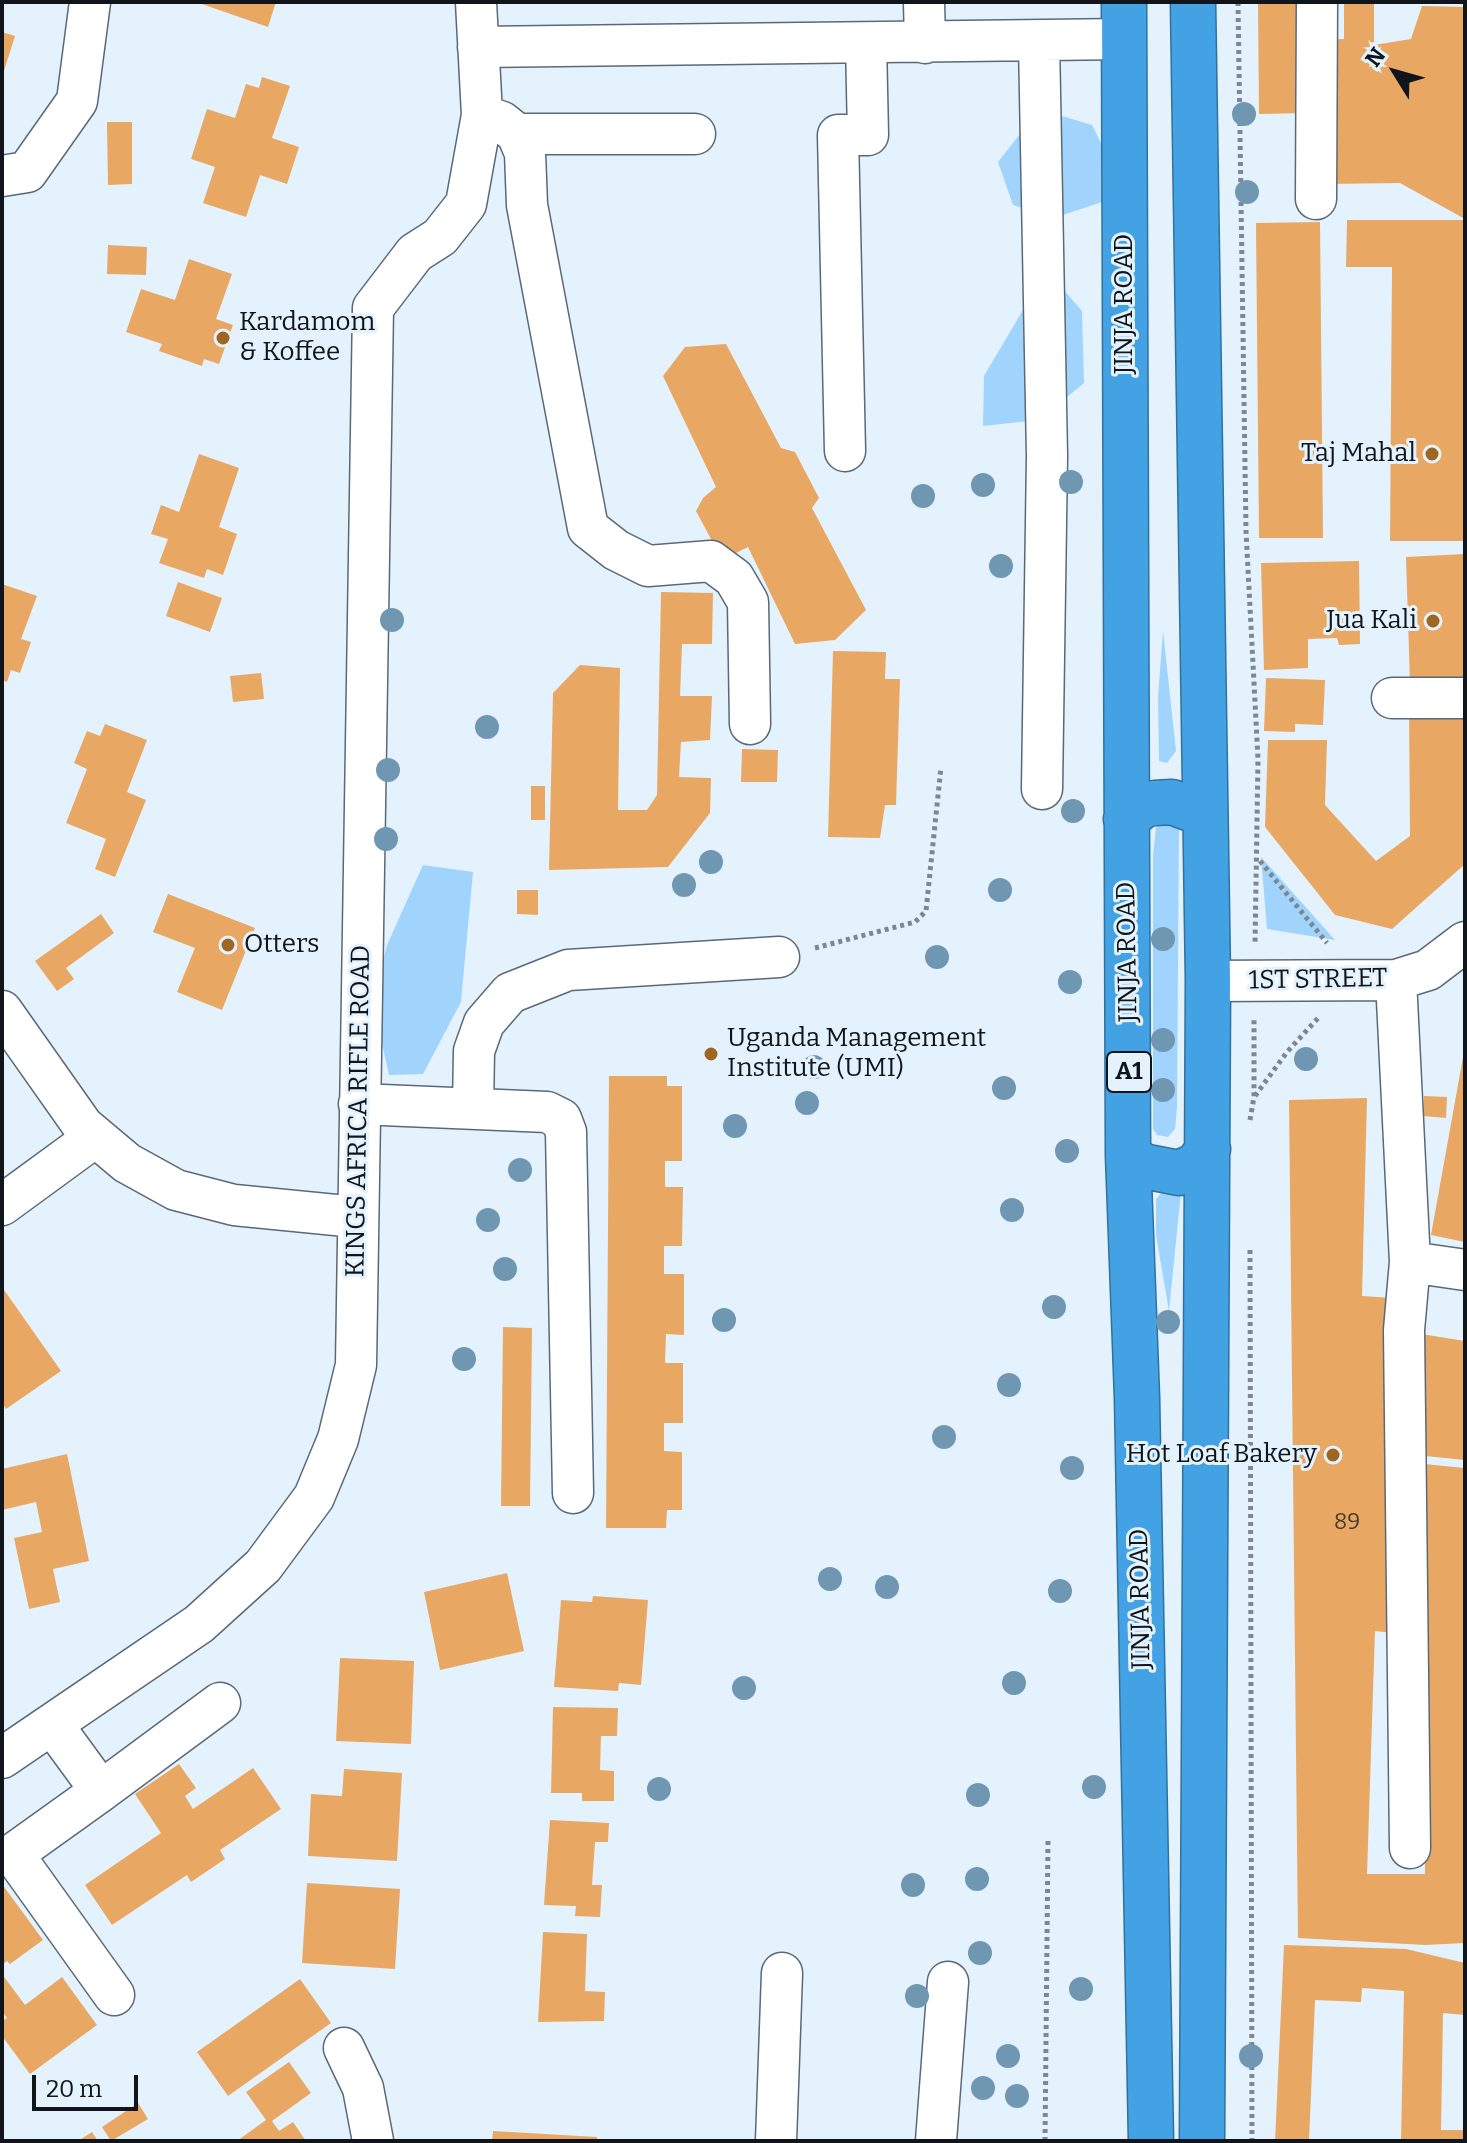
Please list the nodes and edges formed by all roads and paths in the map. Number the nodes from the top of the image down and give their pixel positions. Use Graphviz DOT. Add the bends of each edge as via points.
graph roads {
  1 [pos="90,2"];
  2 [pos="476,2"];
  3 [pos="924,2"];
  4 [pos="1193,2"];
  5 [pos="1238,2"];
  6 [pos="1317,2"];
  7 [pos="1124,21"];
  8 [pos="1039,42"];
  9 [pos="866,43"];
  10 [pos="925,43"];
  11 [pos="478,47"];
  12 [pos="482,115"];
  13 [pos="517,134"];
  14 [pos="695,134"];
  15 [pos="2,176"];
  16 [pos="1316,199"];
  17 [pos="845,451"];
  18 [pos="1392,698"];
  19 [pos="1465,698"];
  20 [pos="750,724"];
  21 [pos="941,767"];
  22 [pos="1042,789"];
  23 [pos="1204,814"];
  24 [pos="1126,819"];
  25 [pos="1259,860"];
  26 [pos="1465,942"];
  27 [pos="779,957"];
  28 [pos="1208,981"];
  29 [pos="1369,981"];
  30 [pos="1254,982"];
  31 [pos="2,1011"];
  32 [pos="1254,1097"];
  33 [pos="359,1104"];
  34 [pos="473,1108"];
  35 [pos="1249,1125"];
  36 [pos="95,1137"];
  37 [pos="1208,1149"];
  38 [pos="1128,1155"];
  39 [pos="2,1205"];
  40 [pos="356,1217"];
  41 [pos="1250,1237"];
  42 [pos="1410,1262"];
  43 [pos="1465,1270"];
  44 [pos="573,1493"];
  45 [pos="220,1703"];
  46 [pos="52,1724"];
  47 [pos="2,1758"];
  48 [pos="101,1791"];
  49 [pos="1048,1840"];
  50 [pos="1410,1848"];
  51 [pos="782,1973"];
  52 [pos="948,1982"];
  53 [pos="114,1995"];
  54 [pos="344,2048"];
  55 [pos="373,2141"];
  56 [pos="776,2141"];
  57 [pos="936,2141"];
  58 [pos="1045,2141"];
  59 [pos="1151,2141"];
  60 [pos="1202,2141"];
  61 [pos="1252,2141"];
  1 -- 15 [label="street" via="77,101 27,172"];
  2 -- 11 [label="street"];
  3 -- 10 [label="street"];
  4 -- 23 [label="highway"];
  5 -- 25 [label="path" via="1246,531"];
  6 -- 16 [label="street"];
  7 -- 8 [label="street"];
  7 -- 24 [label="highway, JINJA ROAD / A1"];
  8 -- 10 [label="street"];
  8 -- 22 [label="street" via="1047,456"];
  9 -- 10 [label="street"];
  9 -- 11 [label="street"];
  9 -- 17 [label="street" via="868,135 838,135"];
  11 -- 12 [label="street"];
  12 -- 13 [label="street"];
  12 -- 33 [label="street, KINGS AFRICA RIFLE ROAD" via="466,204 440,237 415,253 373,308"];
  13 -- 14 [label="street"];
  13 -- 20 [label="street" via="525,153 527,205 588,528 648,566 711,561 734,578 748,602"];
  18 -- 19 [label="street"];
  21 -- 27 [label="path" via="921,919"];
  23 -- 24 [label="highway" via="1172,802 1155,803"];
  23 -- 28 [label="highway"];
  24 -- 38 [label="highway, JINJA ROAD / A1"];
  25 -- 29 [label="path"];
  25 -- 30 [label="path"];
  26 -- 29 [label="street, 1ST STREET" via="1428,970"];
  27 -- 34 [label="street" via="568,970 510,993 484,1023 474,1051"];
  28 -- 30 [label="street, 1ST STREET"];
  28 -- 37 [label="highway"];
  29 -- 30 [label="street, 1ST STREET"];
  29 -- 32 [label="path" via="1287,1052"];
  29 -- 42 [label="street"];
  30 -- 32 [label="path"];
  31 -- 36 [label="street"];
  32 -- 35 [label="path"];
  33 -- 34 [label="street"];
  33 -- 40 [label="street, KINGS AFRICA RIFLE ROAD"];
  34 -- 44 [label="street" via="547,1112 561,1119 566,1132"];
  36 -- 39 [label="street"];
  36 -- 40 [label="street" via="127,1163 176,1190 234,1205"];
  37 -- 38 [label="highway" via="1197,1165 1179,1173 1143,1166"];
  37 -- 60 [label="highway"];
  38 -- 59 [label="highway, JINJA ROAD / A1"];
  40 -- 46 [label="street, KINGS AFRICA RIFLE ROAD" via="356,1365 338,1439 314,1497 263,1566 199,1624"];
  41 -- 61 [label="path"];
  42 -- 43 [label="street"];
  42 -- 50 [label="street" via="1404,1330"];
  45 -- 48 [label="street"];
  46 -- 47 [label="street, KINGS AFRICA RIFLE ROAD"];
  46 -- 48 [label="street"];
  48 -- 53 [label="street" via="13,1854"];
  49 -- 58 [label="path"];
  51 -- 56 [label="street"];
  52 -- 57 [label="street"];
  54 -- 55 [label="street" via="363,2088"];
}
